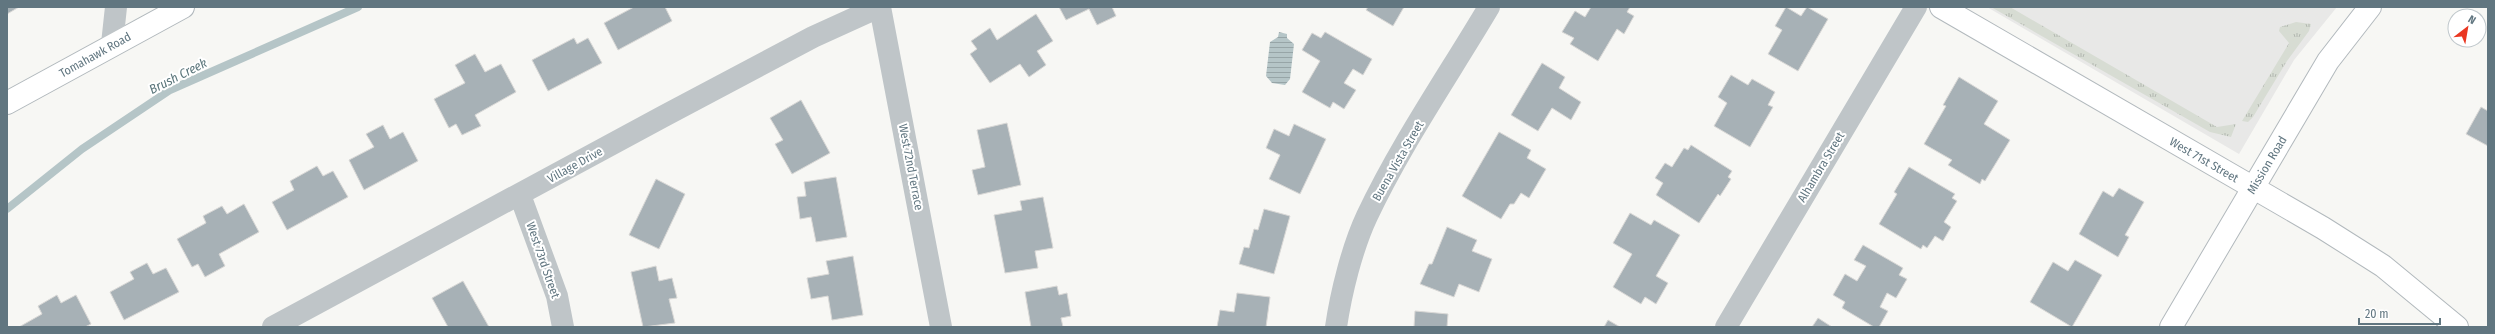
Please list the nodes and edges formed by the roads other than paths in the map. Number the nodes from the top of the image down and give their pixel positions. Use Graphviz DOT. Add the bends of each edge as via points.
graph roads {
  1 [pos="116,7"];
  2 [pos="183,7"];
  3 [pos="880,7"];
  4 [pos="1489,7"];
  5 [pos="1916,7"];
  6 [pos="1941,7"];
  7 [pos="2370,7"];
  8 [pos="112,44"];
  9 [pos="7,103"];
  10 [pos="2253,188"];
  11 [pos="520,195"];
  12 [pos="273,327"];
  13 [pos="563,327"];
  14 [pos="941,327"];
  15 [pos="1336,327"];
  16 [pos="1726,327"];
  17 [pos="2171,327"];
  18 [pos="2457,327"];
  1 -- 8 [label="street"];
  2 -- 8 [label="street, Tomahawk Road"];
  3 -- 11 [label="street, Village Drive" via="800,44"];
  3 -- 14 [label="street, West 72nd Terrace"];
  4 -- 15 [label="street, Buena Vista Street" via="1387,177 1366,218 1341,296"];
  5 -- 16 [label="street, Alhambra Street"];
  6 -- 10 [label="street, West 71st Street"];
  7 -- 10 [label="street, Mission Road" via="2328,61"];
  8 -- 9 [label="street, Tomahawk Road"];
  10 -- 17 [label="street, Mission Road"];
  10 -- 18 [label="street, West 71st Street" via="2383,266"];
  11 -- 12 [label="street, Village Drive"];
  11 -- 13 [label="street, West 73rd Street" via="556,296"];
}
